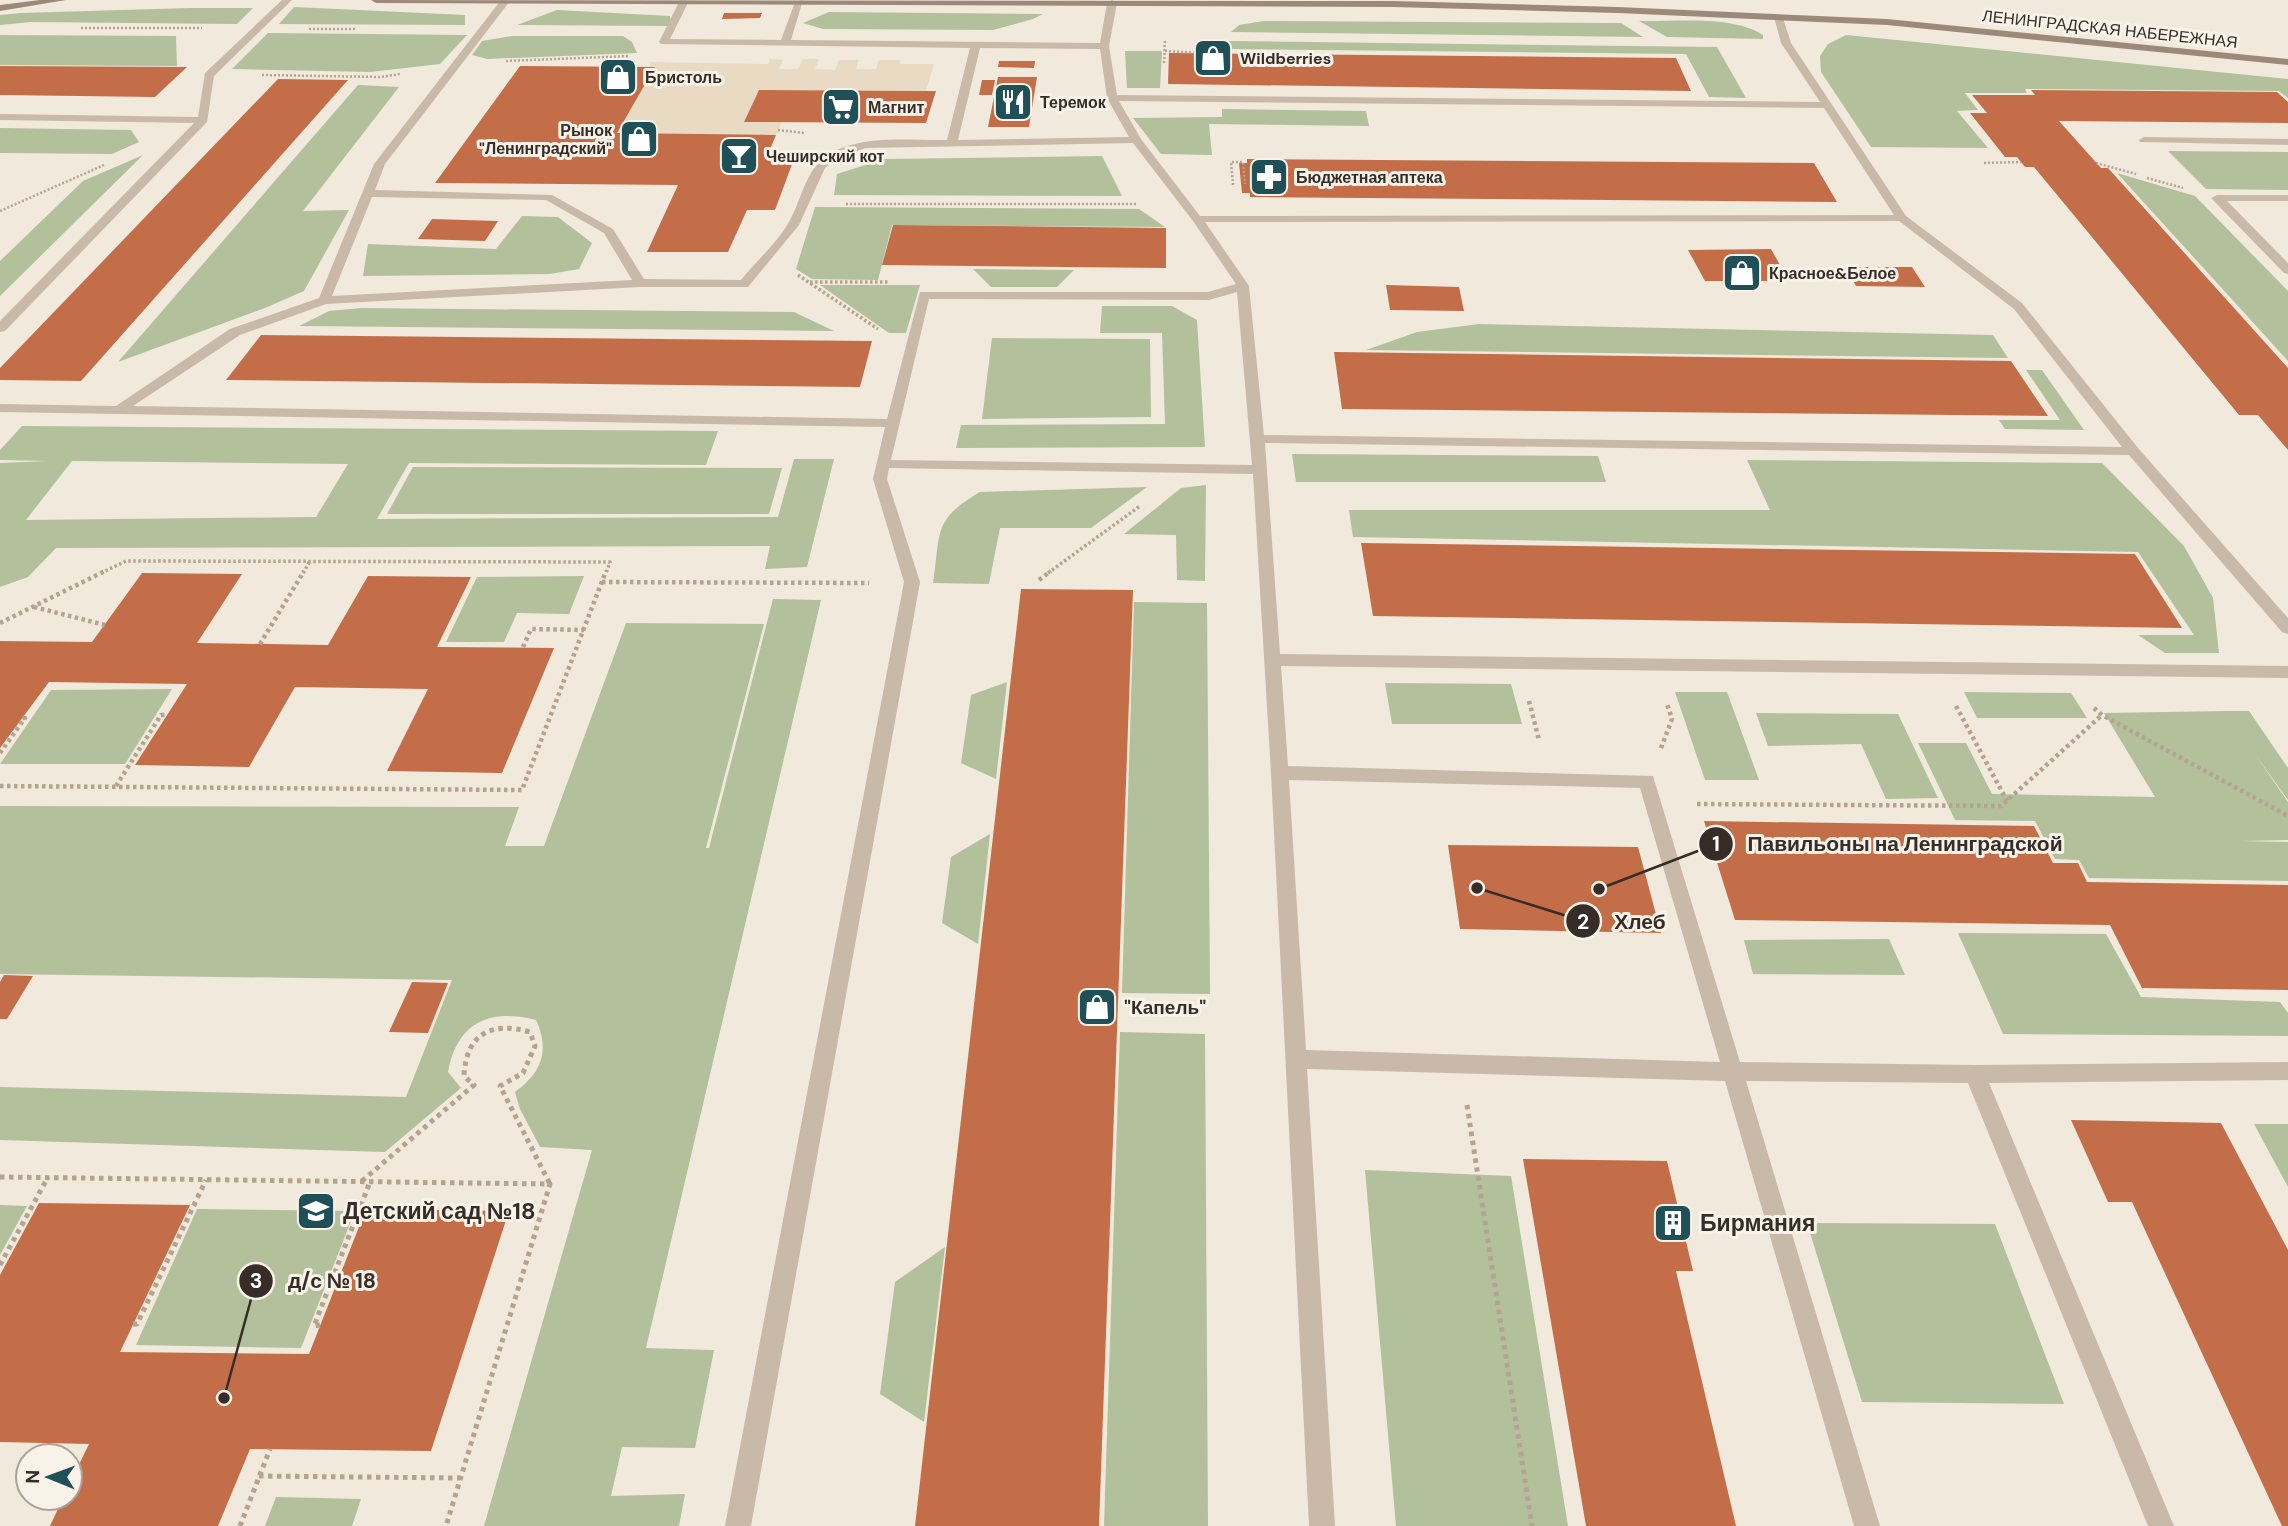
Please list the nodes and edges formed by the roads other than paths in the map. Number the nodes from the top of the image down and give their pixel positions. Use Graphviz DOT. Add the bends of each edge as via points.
graph roads {
  1 [pos="60,0"];
  2 [pos="71,0"];
  3 [pos="287,0"];
  4 [pos="376,0"];
  5 [pos="505,1"];
  6 [pos="684,2"];
  7 [pos="800,2"];
  8 [pos="1112,3"];
  9 [pos="0,8"];
  10 [pos="1779,17"];
  11 [pos="785,43"];
  12 [pos="976,44"];
  13 [pos="1104,46"];
  14 [pos="2288,62"];
  15 [pos="1112,98"];
  16 [pos="1825,105"];
  17 [pos="0,117"];
  18 [pos="203,120"];
  19 [pos="1136,140"];
  20 [pos="2144,140"];
  21 [pos="2288,142"];
  22 [pos="952,143"];
  23 [pos="367,192"];
  24 [pos="2288,198"];
  25 [pos="1902,218"];
  26 [pos="1197,219"];
  27 [pos="2288,271"];
  28 [pos="640,283"];
  29 [pos="1243,286"];
  30 [pos="324,300"];
  31 [pos="0,328"];
  32 [pos="0,408"];
  33 [pos="117,411"];
  34 [pos="894,423"];
  35 [pos="1258,439"];
  36 [pos="2133,451"];
  37 [pos="883,464"];
  38 [pos="1260,470"];
  39 [pos="2288,628"];
  40 [pos="1272,660"];
  41 [pos="2288,672"];
  42 [pos="1280,773"];
  43 [pos="1297,1059"];
  44 [pos="1732,1072"];
  45 [pos="2288,1072"];
  46 [pos="1975,1074"];
  47 [pos="738,1526"];
  48 [pos="1322,1526"];
  49 [pos="1867,1526"];
  50 [pos="2161,1526"];
  1 -- 2 [label="main road"];
  1 -- 9 [label="main road"];
  3 -- 18 [label="lane" via="209,75"];
  4 -- 5 [label="main road, ЛЕНИНГРАДСКАЯ НАБЕРЕЖНАЯ"];
  5 -- 6 [label="main road, ЛЕНИНГРАДСКАЯ НАБЕРЕЖНАЯ"];
  5 -- 23 [label="lane" via="380,164"];
  6 -- 7 [label="main road, ЛЕНИНГРАДСКАЯ НАБЕРЕЖНАЯ"];
  6 -- 11 [label="lane" via="664,42"];
  7 -- 8 [label="main road, ЛЕНИНГРАДСКАЯ НАБЕРЕЖНАЯ"];
  7 -- 11 [label="lane"];
  8 -- 10 [label="main road, ЛЕНИНГРАДСКАЯ НАБЕРЕЖНАЯ" via="1393,4"];
  8 -- 13 [label="lane"];
  10 -- 14 [label="main road, ЛЕНИНГРАДСКАЯ НАБЕРЕЖНАЯ" via="1887,22"];
  10 -- 16 [label="lane" via="1786,43"];
  11 -- 12 [label="lane"];
  12 -- 13 [label="lane"];
  12 -- 22 [label="lane"];
  13 -- 15 [label="lane"];
  15 -- 16 [label="lane"];
  15 -- 19 [label="lane"];
  16 -- 25 [label="lane"];
  17 -- 18 [label="lane"];
  18 -- 31 [label="lane"];
  19 -- 22 [label="lane"];
  19 -- 26 [label="lane"];
  20 -- 21 [label="lane"];
  22 -- 28 [label="lane" via="864,145 836,152 818,166 792,226 744,284"];
  23 -- 28 [label="lane" via="548,197 609,231"];
  23 -- 30 [label="lane"];
  24 -- 27 [label="lane" via="2217,198"];
  25 -- 26 [label="lane"];
  25 -- 36 [label="lane" via="2018,306"];
  26 -- 29 [label="lane"];
  28 -- 30 [label="lane"];
  29 -- 34 [label="lane" via="1209,296 924,295"];
  29 -- 35 [label="lane"];
  30 -- 33 [label="lane" via="234,332"];
  32 -- 33 [label="lane"];
  33 -- 34 [label="lane"];
  34 -- 37 [label="lane"];
  35 -- 36 [label="lane"];
  35 -- 38 [label="lane"];
  36 -- 39 [label="lane"];
  37 -- 38 [label="lane"];
  37 -- 47 [label="lane" via="880,479 912,582"];
  38 -- 40 [label="lane"];
  40 -- 41 [label="lane"];
  40 -- 42 [label="lane"];
  42 -- 43 [label="lane"];
  42 -- 44 [label="lane" via="1647,781"];
  43 -- 44 [label="lane"];
  43 -- 48 [label="lane"];
  44 -- 46 [label="lane"];
  44 -- 49 [label="lane"];
  45 -- 46 [label="lane"];
  46 -- 50 [label="lane"];
}
